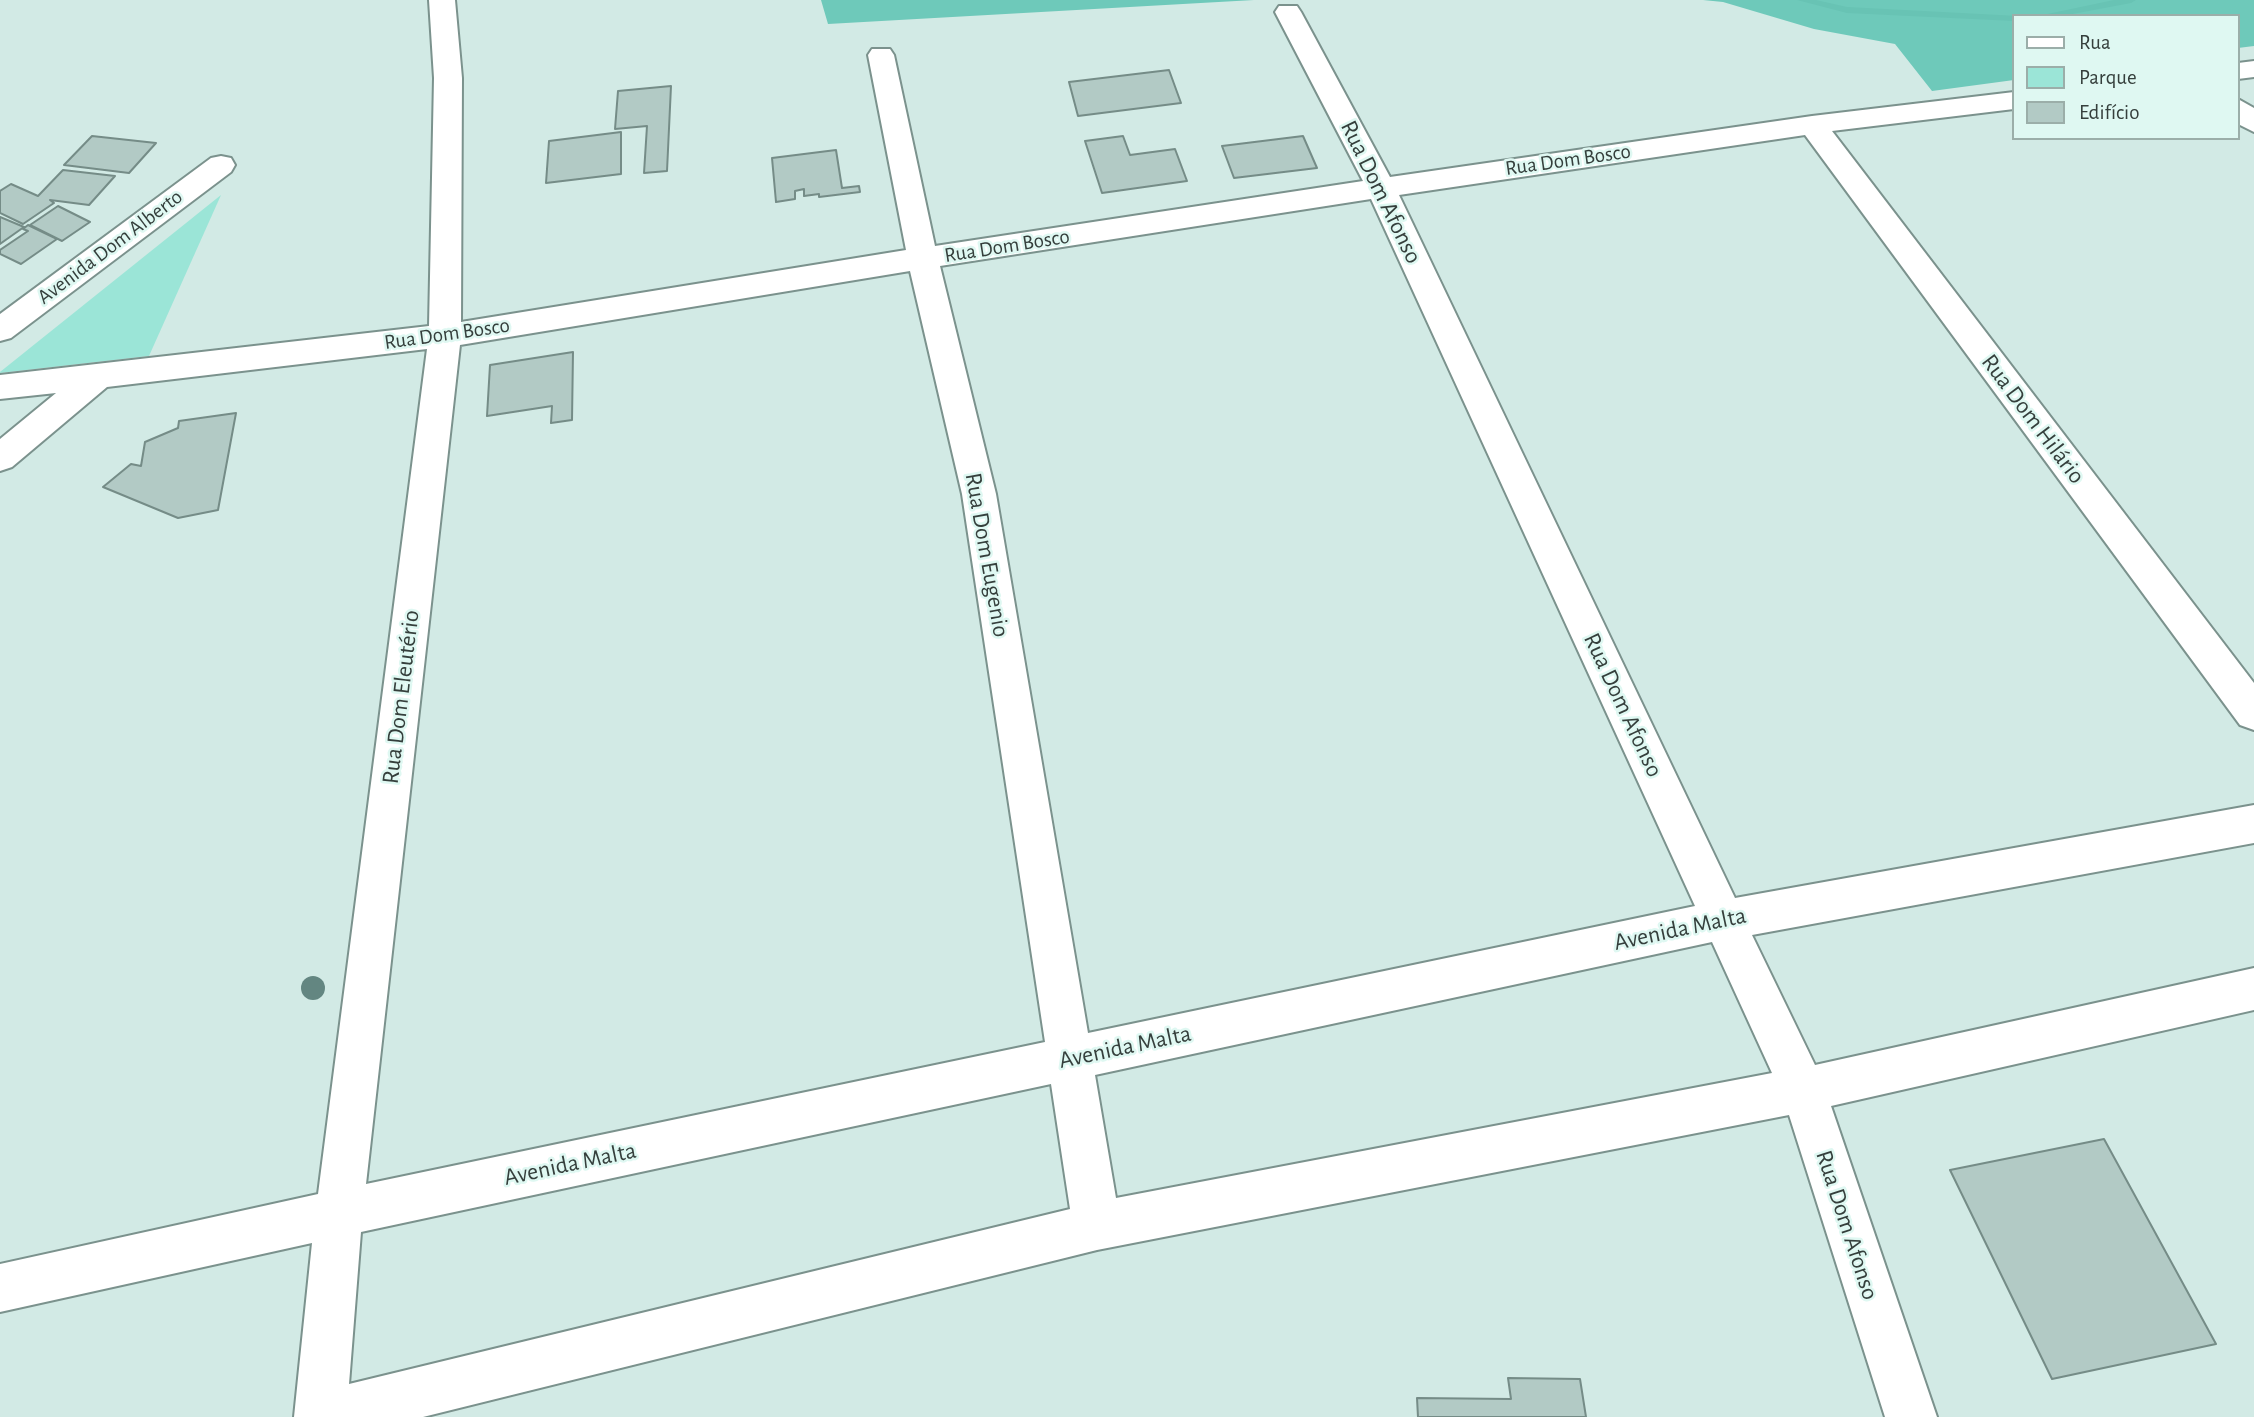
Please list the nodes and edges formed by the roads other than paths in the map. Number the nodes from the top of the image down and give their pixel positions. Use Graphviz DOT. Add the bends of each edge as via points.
graph roads {
  1 [pos="442,0"];
  2 [pos="1288,12"];
  3 [pos="881,55"];
  4 [pos="2012,100"];
  5 [pos="2240,110"];
  6 [pos="2254,123"];
  7 [pos="1812,125"];
  8 [pos="220,164"];
  9 [pos="1381,188"];
  10 [pos="923,259"];
  11 [pos="0,330"];
  12 [pos="445,336"];
  13 [pos="99,375"];
  14 [pos="0,387"];
  15 [pos="0,457"];
  16 [pos="2254,713"];
  17 [pos="2254,824"];
  18 [pos="1723,920"];
  19 [pos="2254,989"];
  20 [pos="1069,1059"];
  21 [pos="1802,1090"];
  22 [pos="338,1213"];
  23 [pos="1097,1226"];
  24 [pos="0,1288"];
  25 [pos="321,1417"];
  26 [pos="1911,1417"];
  1 -- 12 [label="street, Rua Dom Eleutério" via="448,78"];
  2 -- 9 [label="street, Rua Dom Afonso"];
  3 -- 10 [label="street, Rua Dom Eugenio"];
  4 -- 7 [label="street, Rua Dom Bosco"];
  5 -- 6 [label="street"];
  7 -- 9 [label="street, Rua Dom Bosco"];
  7 -- 16 [label="street, Rua Dom Hilário"];
  8 -- 11 [label="street, Avenida Dom Alberto"];
  9 -- 10 [label="street, Rua Dom Bosco"];
  9 -- 18 [label="street, Rua Dom Afonso"];
  10 -- 12 [label="street, Rua Dom Bosco"];
  10 -- 20 [label="street, Rua Dom Eugenio" via="979,495"];
  12 -- 13 [label="street, Rua Dom Bosco"];
  12 -- 22 [label="street, Rua Dom Eleutério"];
  13 -- 14 [label="street, Rua Dom Bosco"];
  13 -- 15 [label="street"];
  17 -- 18 [label="street, Avenida Malta"];
  18 -- 20 [label="street, Avenida Malta"];
  18 -- 21 [label="street, Rua Dom Afonso"];
  19 -- 21 [label="street"];
  20 -- 22 [label="street, Avenida Malta"];
  20 -- 23 [label="street, Rua Dom Eugenio"];
  21 -- 23 [label="street"];
  21 -- 26 [label="street, Rua Dom Afonso"];
  22 -- 24 [label="street, Avenida Malta"];
  22 -- 25 [label="street, Rua Dom Eleutério"];
  23 -- 25 [label="street"];
}
